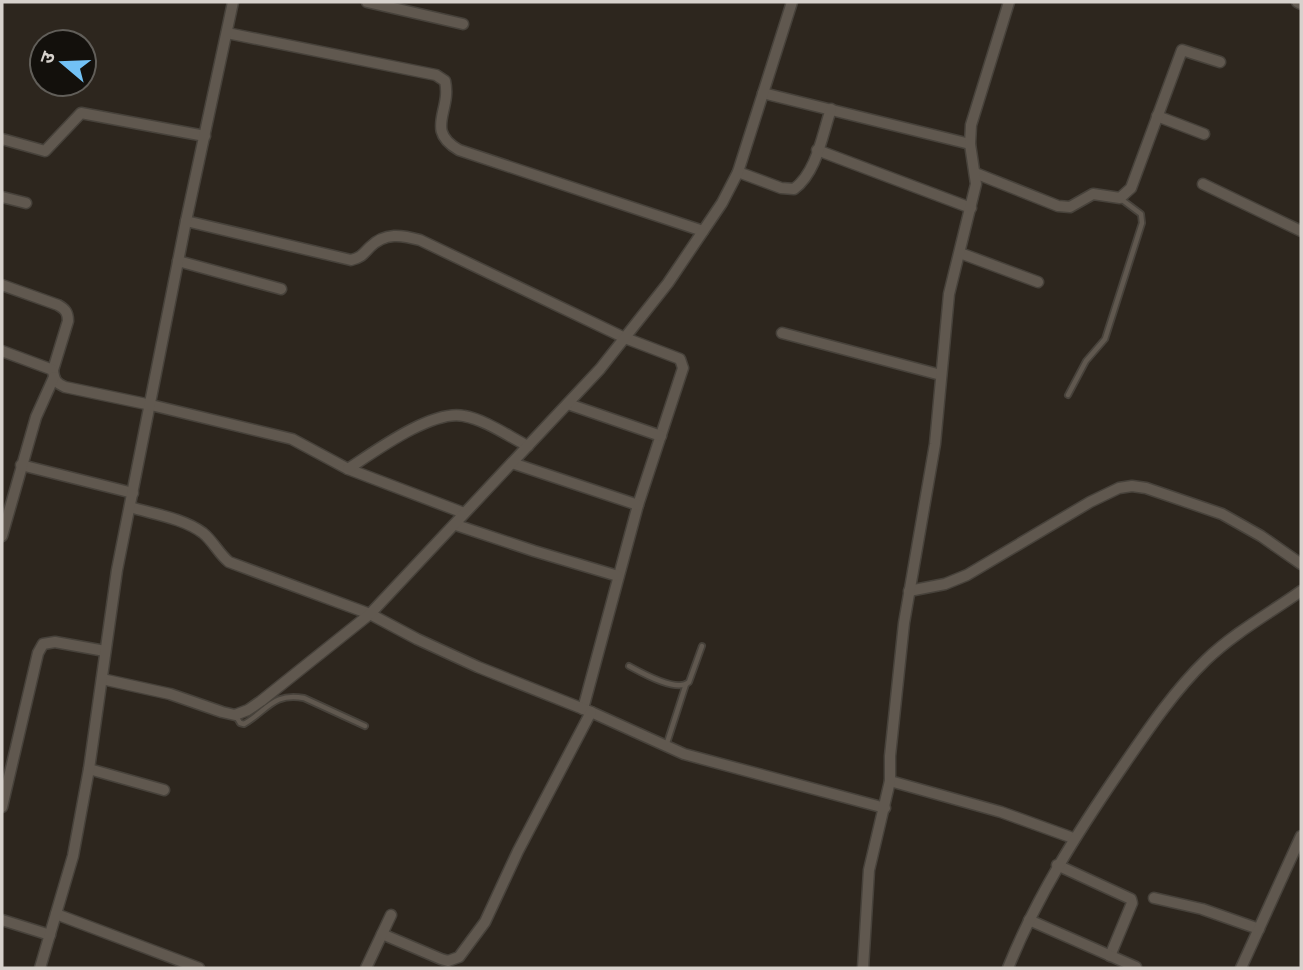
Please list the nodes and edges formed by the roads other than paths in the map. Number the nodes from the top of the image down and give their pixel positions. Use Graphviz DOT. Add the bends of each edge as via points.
graph roads {
  1 [pos="233,2"];
  2 [pos="367,2"];
  3 [pos="792,2"];
  4 [pos="1009,2"];
  5 [pos="463,23"];
  6 [pos="227,33"];
  7 [pos="1220,62"];
  8 [pos="763,93"];
  9 [pos="831,108"];
  10 [pos="1157,116"];
  11 [pos="1204,134"];
  12 [pos="205,135"];
  13 [pos="2,139"];
  14 [pos="970,144"];
  15 [pos="817,150"];
  16 [pos="738,172"];
  17 [pos="975,173"];
  18 [pos="1203,184"];
  19 [pos="2,197"];
  20 [pos="1121,198"];
  21 [pos="26,203"];
  22 [pos="971,208"];
  23 [pos="186,221"];
  24 [pos="703,231"];
  25 [pos="1301,231"];
  26 [pos="960,253"];
  27 [pos="178,261"];
  28 [pos="1038,282"];
  29 [pos="2,285"];
  30 [pos="281,289"];
  31 [pos="782,333"];
  32 [pos="625,338"];
  33 [pos="2,351"];
  34 [pos="53,374"];
  35 [pos="941,375"];
  36 [pos="1068,395"];
  37 [pos="568,404"];
  38 [pos="151,405"];
  39 [pos="662,436"];
  40 [pos="528,446"];
  41 [pos="512,463"];
  42 [pos="21,465"];
  43 [pos="348,469"];
  44 [pos="133,493"];
  45 [pos="638,505"];
  46 [pos="130,507"];
  47 [pos="464,513"];
  48 [pos="456,524"];
  49 [pos="2,536"];
  50 [pos="1301,565"];
  51 [pos="618,576"];
  52 [pos="909,591"];
  53 [pos="1301,591"];
  54 [pos="370,614"];
  55 [pos="702,646"];
  56 [pos="105,650"];
  57 [pos="629,666"];
  58 [pos="102,679"];
  59 [pos="686,684"];
  60 [pos="587,710"];
  61 [pos="235,715"];
  62 [pos="365,726"];
  63 [pos="665,747"];
  64 [pos="2,758"];
  65 [pos="13,761"];
  66 [pos="89,769"];
  67 [pos="890,780"];
  68 [pos="163,790"];
  69 [pos="2,807"];
  70 [pos="885,808"];
  71 [pos="1301,836"];
  72 [pos="1073,838"];
  73 [pos="1057,865"];
  74 [pos="1154,898"];
  75 [pos="56,914"];
  76 [pos="391,915"];
  77 [pos="2,920"];
  78 [pos="1029,920"];
  79 [pos="1259,929"];
  80 [pos="382,934"];
  81 [pos="50,936"];
  82 [pos="1110,956"];
  83 [pos="1136,967"];
  84 [pos="40,968"];
  85 [pos="199,968"];
  86 [pos="366,968"];
  87 [pos="863,968"];
  88 [pos="1008,968"];
  89 [pos="1241,968"];
  1 -- 6 [label="street"];
  2 -- 5 [label="street"];
  3 -- 8 [label="street"];
  4 -- 14 [label="street" via="976,103"];
  6 -- 12 [label="street"];
  6 -- 24 [label="street" via="436,75 446,80 448,91 440,130 446,142 459,150"];
  7 -- 10 [label="street" via="1182,50"];
  8 -- 9 [label="street"];
  8 -- 16 [label="street"];
  9 -- 14 [label="street"];
  9 -- 15 [label="street"];
  10 -- 11 [label="street"];
  10 -- 20 [label="street" via="1131,188"];
  12 -- 13 [label="street" via="81,113 45,151"];
  12 -- 23 [label="street"];
  14 -- 17 [label="street"];
  15 -- 16 [label="street" via="803,182 794,189"];
  15 -- 22 [label="street"];
  16 -- 24 [label="street"];
  17 -- 20 [label="street" via="1058,206 1070,207 1093,194"];
  17 -- 22 [label="street"];
  18 -- 25 [label="street"];
  19 -- 21 [label="street"];
  20 -- 36 [label="lane" via="1141,214 1142,223 1105,339 1086,361"];
  22 -- 26 [label="street"];
  23 -- 27 [label="street"];
  23 -- 32 [label="street" via="351,260 361,258 382,238 400,235 420,240"];
  24 -- 32 [label="street"];
  26 -- 28 [label="street"];
  26 -- 35 [label="street" via="950,294"];
  27 -- 30 [label="street"];
  27 -- 38 [label="street"];
  29 -- 34 [label="street" via="64,308 68,321"];
  31 -- 35 [label="street"];
  32 -- 37 [label="street"];
  32 -- 39 [label="street" via="683,363"];
  33 -- 34 [label="street"];
  34 -- 38 [label="street" via="65,387"];
  34 -- 42 [label="street"];
  35 -- 52 [label="street" via="929,491"];
  37 -- 39 [label="street"];
  37 -- 40 [label="street"];
  38 -- 43 [label="street" via="292,439"];
  38 -- 44 [label="street"];
  39 -- 45 [label="street"];
  40 -- 41 [label="street"];
  40 -- 43 [label="street" via="474,419 452,415 407,431"];
  41 -- 45 [label="street"];
  41 -- 47 [label="street"];
  42 -- 44 [label="street"];
  42 -- 49 [label="street"];
  43 -- 47 [label="street"];
  44 -- 46 [label="street"];
  45 -- 51 [label="street"];
  46 -- 54 [label="street" via="193,527 229,562"];
  46 -- 56 [label="street"];
  47 -- 48 [label="street"];
  48 -- 51 [label="street"];
  48 -- 54 [label="street"];
  50 -- 52 [label="street" via="1222,514 1132,486 1090,502 967,575"];
  51 -- 60 [label="street"];
  52 -- 67 [label="street"];
  53 -- 72 [label="street" via="1231,639 1186,681"];
  54 -- 60 [label="street" via="478,667"];
  54 -- 61 [label="street" via="261,701"];
  55 -- 59 [label="lane"];
  56 -- 58 [label="street"];
  56 -- 65 [label="street" via="43,644"];
  57 -- 59 [label="lane" via="678,686"];
  58 -- 61 [label="street"];
  58 -- 66 [label="street"];
  59 -- 63 [label="lane"];
  60 -- 63 [label="street"];
  60 -- 80 [label="street" via="485,922 460,957 440,959"];
  61 -- 62 [label="lane" via="244,724 273,701 293,696"];
  63 -- 70 [label="street"];
  64 -- 65 [label="street"];
  65 -- 69 [label="street"];
  66 -- 68 [label="street"];
  66 -- 75 [label="street" via="73,856"];
  67 -- 70 [label="street"];
  67 -- 72 [label="street"];
  70 -- 87 [label="street" via="869,870"];
  71 -- 79 [label="street"];
  72 -- 73 [label="street"];
  73 -- 78 [label="street"];
  73 -- 82 [label="street" via="1131,900"];
  74 -- 79 [label="street"];
  75 -- 81 [label="street"];
  75 -- 85 [label="street"];
  76 -- 80 [label="street"];
  77 -- 81 [label="street"];
  78 -- 82 [label="street"];
  78 -- 88 [label="street"];
  79 -- 89 [label="street"];
  80 -- 86 [label="street"];
  81 -- 84 [label="street"];
  82 -- 83 [label="street"];
}
